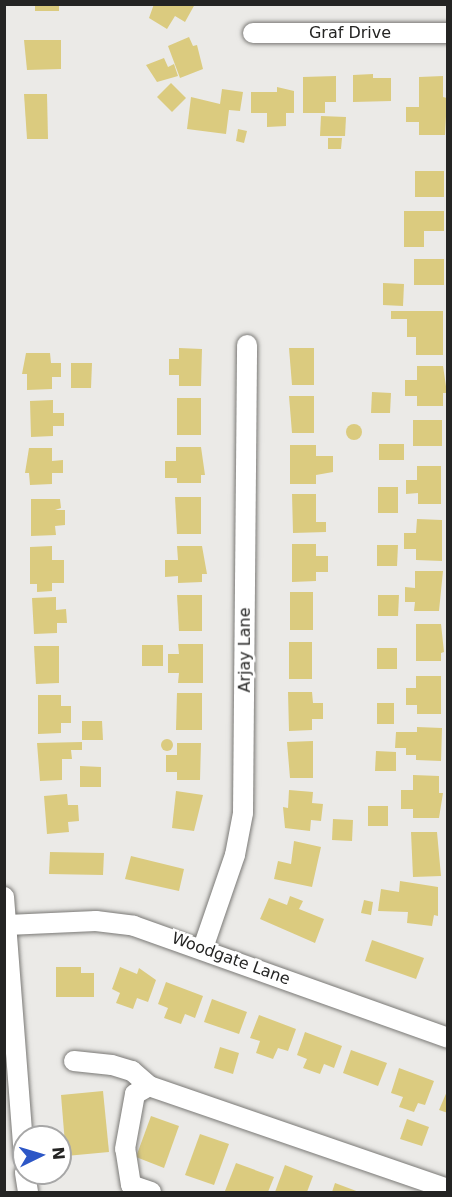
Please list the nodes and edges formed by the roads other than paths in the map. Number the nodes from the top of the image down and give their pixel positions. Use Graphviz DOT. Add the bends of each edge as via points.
graph roads {
  1 [pos="253,33"];
  2 [pos="447,33"];
  3 [pos="247,345"];
  4 [pos="4,897"];
  5 [pos="7,925"];
  6 [pos="203,948"];
  7 [pos="446,1032"];
  8 [pos="74,1061"];
  9 [pos="148,1086"];
  10 [pos="22,1125"];
  11 [pos="447,1189"];
  12 [pos="150,1192"];
  1 -- 2 [label="street, Graf Drive"];
  3 -- 6 [label="street, Arjay Lane" via="243,813 235,855"];
  4 -- 5 [label="street"];
  5 -- 6 [label="street, Woodgate Lane" via="112,922"];
  5 -- 10 [label="street"];
  6 -- 7 [label="street, Woodgate Lane"];
  8 -- 9 [label="street" via="132,1071"];
  9 -- 11 [label="street"];
  9 -- 12 [label="street" via="135,1094 125,1149 131,1185"];
}
